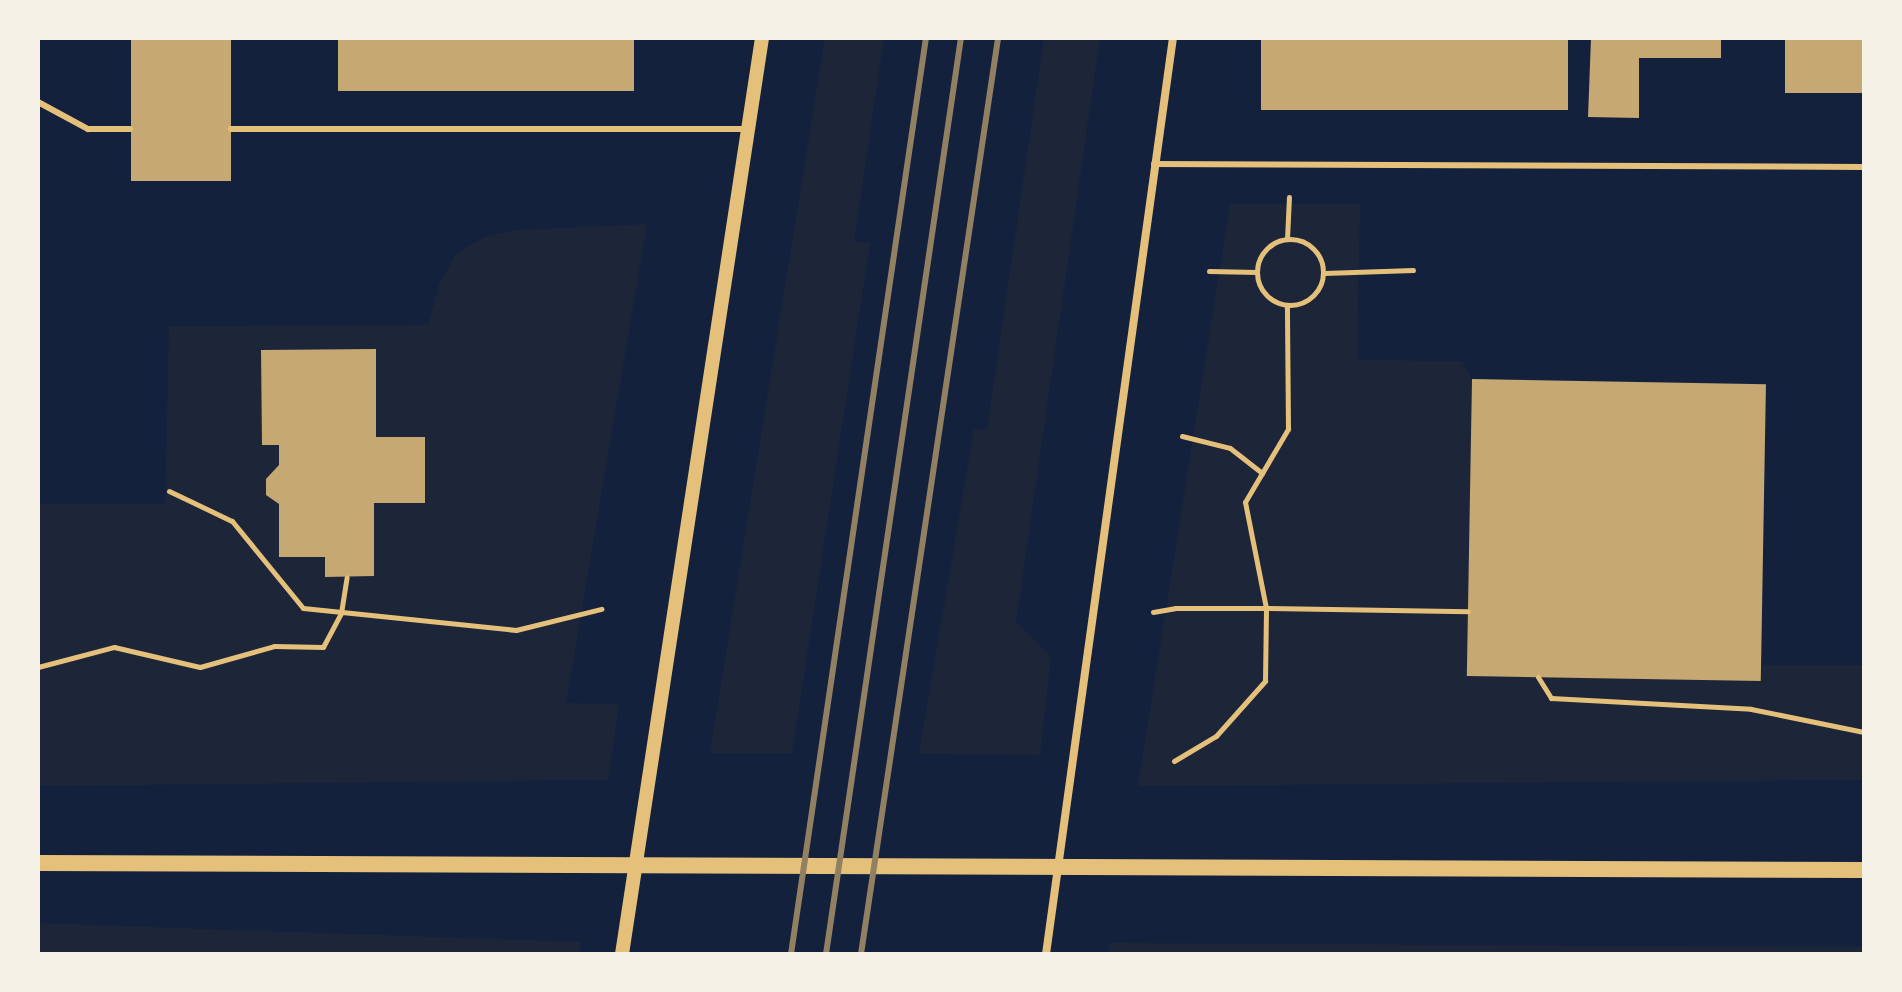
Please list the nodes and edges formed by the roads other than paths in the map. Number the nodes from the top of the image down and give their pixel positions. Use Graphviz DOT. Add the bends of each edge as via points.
graph roads {
  1 [pos="762,38"];
  2 [pos="1173,38"];
  3 [pos="38,102"];
  4 [pos="130,129"];
  5 [pos="231,129"];
  6 [pos="748,129"];
  7 [pos="1154,164"];
  8 [pos="1864,167"];
  9 [pos="38,863"];
  10 [pos="1864,870"];
  11 [pos="622,954"];
  12 [pos="1046,954"];
  1 -- 6 [label="street"];
  2 -- 7 [label="street"];
  3 -- 4 [label="lane" via="88,129"];
  5 -- 6 [label="lane"];
  6 -- 11 [label="street"];
  7 -- 8 [label="lane"];
  7 -- 12 [label="street"];
  9 -- 10 [label="main road"];
}
